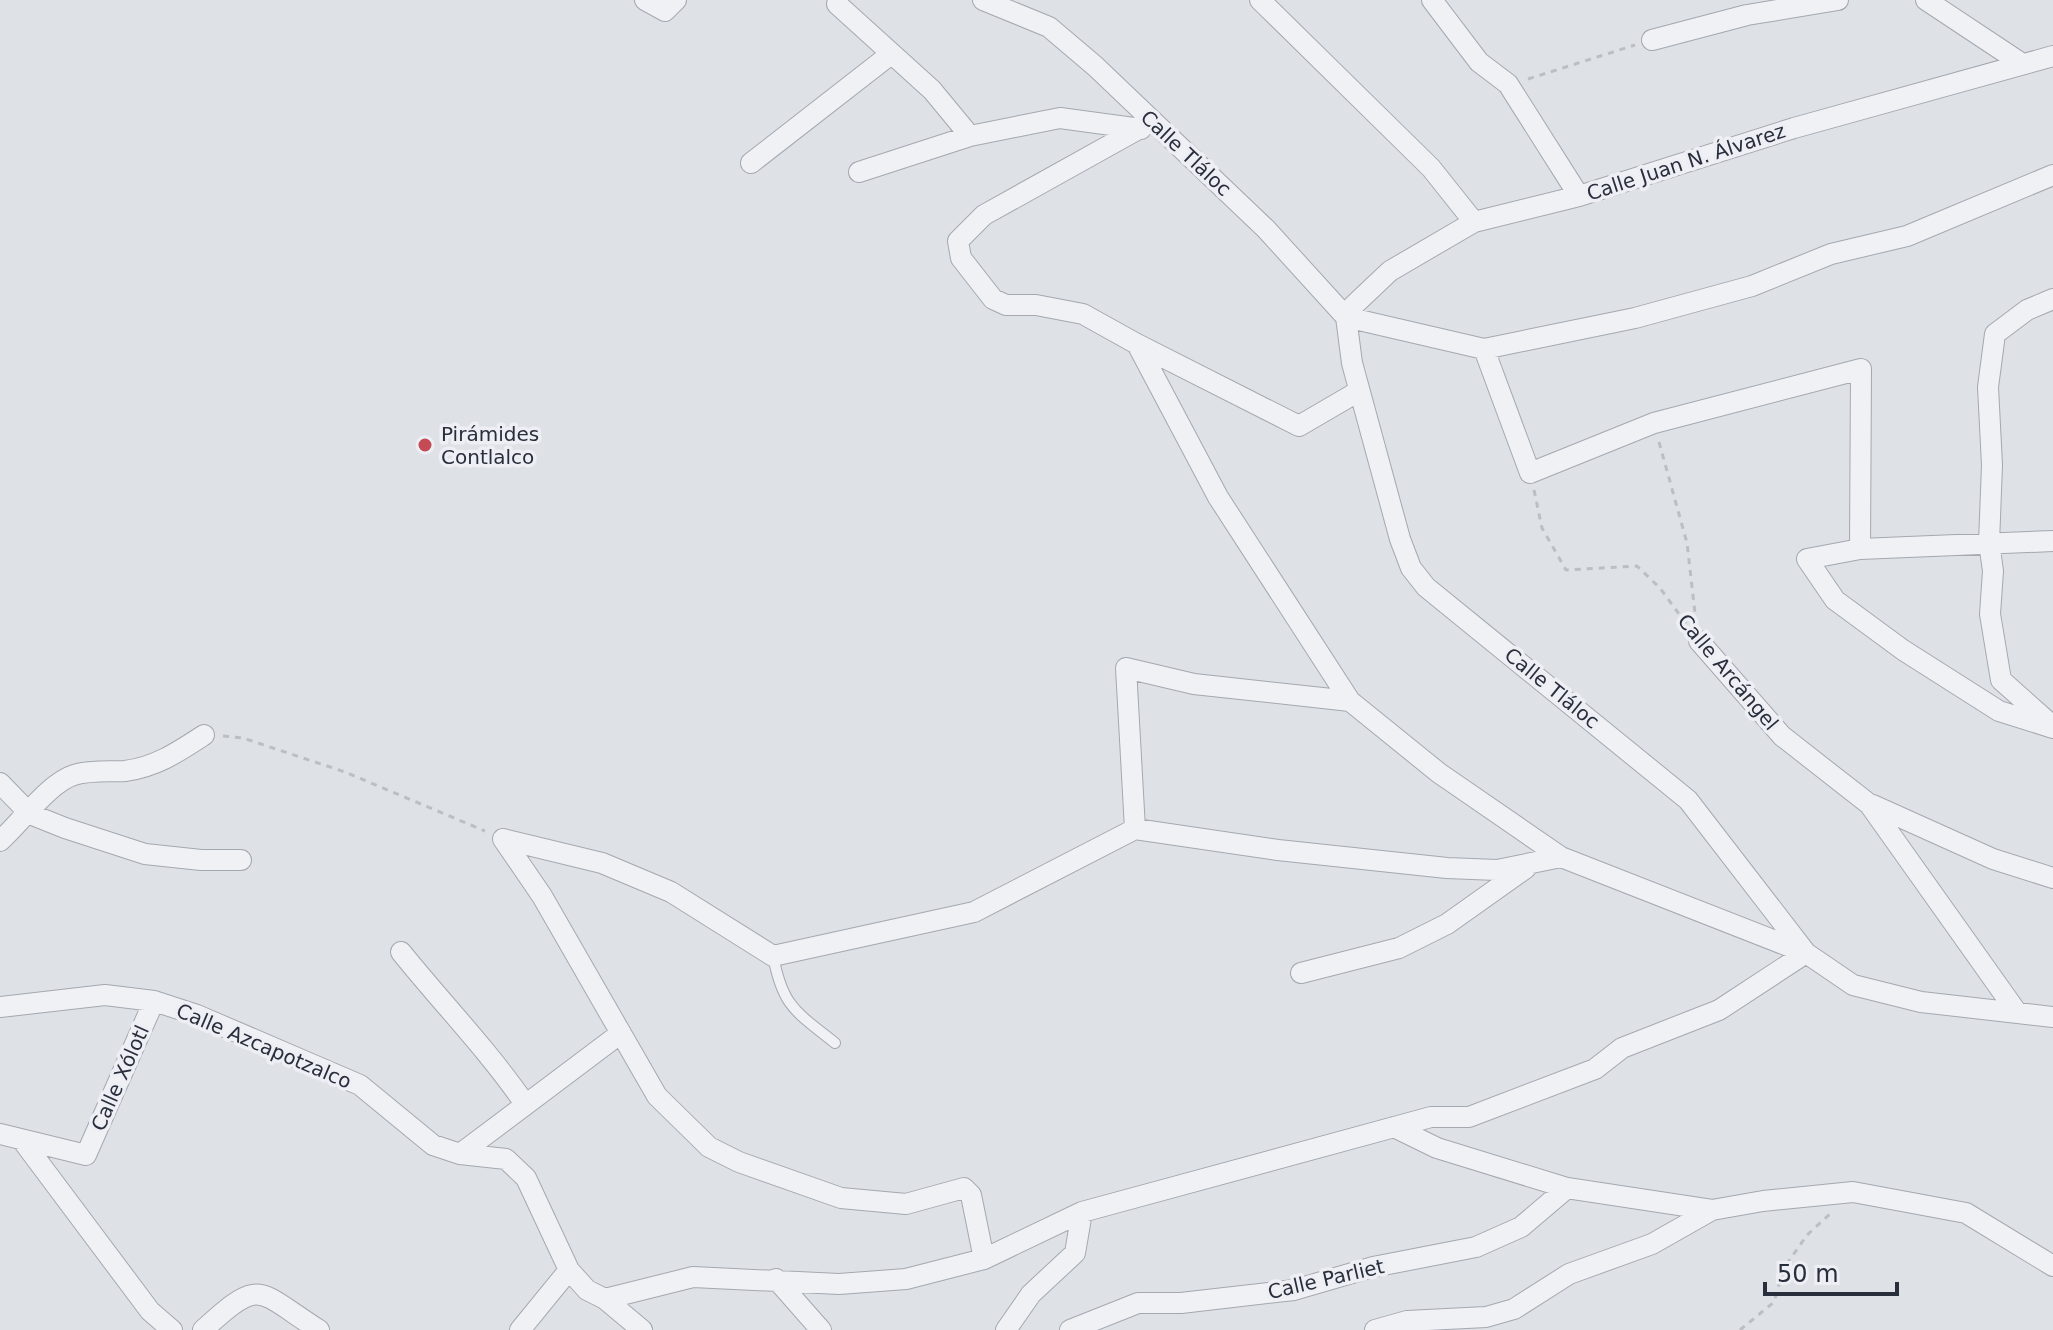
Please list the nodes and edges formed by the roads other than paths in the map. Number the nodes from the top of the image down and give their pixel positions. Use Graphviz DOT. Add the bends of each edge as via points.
graph roads {
  1 [pos="645,0"];
  2 [pos="676,0"];
  3 [pos="983,0"];
  4 [pos="1025,0"];
  5 [pos="1260,0"];
  6 [pos="1432,0"];
  7 [pos="1838,0"];
  8 [pos="1926,0"];
  9 [pos="838,1"];
  10 [pos="1049,27"];
  11 [pos="1652,40"];
  12 [pos="891,54"];
  13 [pos="2053,56"];
  14 [pos="2021,63"];
  15 [pos="1147,125"];
  16 [pos="970,136"];
  17 [pos="751,163"];
  18 [pos="859,172"];
  19 [pos="2053,175"];
  20 [pos="1579,196"];
  21 [pos="1474,222"];
  22 [pos="2053,299"];
  23 [pos="1346,317"];
  24 [pos="1137,344"];
  25 [pos="1484,349"];
  26 [pos="1359,391"];
  27 [pos="2053,541"];
  28 [pos="1989,543"];
  29 [pos="1860,549"];
  30 [pos="1699,641"];
  31 [pos="1350,701"];
  32 [pos="2053,727"];
  33 [pos="204,735"];
  34 [pos="0,783"];
  35 [pos="1869,804"];
  36 [pos="30,814"];
  37 [pos="1135,829"];
  38 [pos="0,841"];
  39 [pos="1561,857"];
  40 [pos="241,860"];
  41 [pos="1529,866"];
  42 [pos="2053,878"];
  43 [pos="401,952"];
  44 [pos="1806,953"];
  45 [pos="773,956"];
  46 [pos="1301,973"];
  47 [pos="154,1001"];
  48 [pos="0,1007"];
  49 [pos="2016,1011"];
  50 [pos="2053,1017"];
  51 [pos="621,1033"];
  52 [pos="835,1043"];
  53 [pos="525,1104"];
  54 [pos="1394,1127"];
  55 [pos="0,1134"];
  56 [pos="22,1140"];
  57 [pos="460,1154"];
  58 [pos="1567,1188"];
  59 [pos="1712,1210"];
  60 [pos="1082,1212"];
  61 [pos="984,1259"];
  62 [pos="2053,1266"];
  63 [pos="569,1270"];
  64 [pos="776,1279"];
  65 [pos="605,1299"];
  66 [pos="152,1321"];
  67 [pos="1106,1322"];
  68 [pos="172,1330"];
  69 [pos="203,1330"];
  70 [pos="319,1330"];
  71 [pos="520,1330"];
  72 [pos="642,1330"];
  73 [pos="821,1330"];
  74 [pos="1006,1330"];
  75 [pos="1070,1330"];
  76 [pos="1375,1330"];
  1 -- 2 [label="street" via="665,11"];
  3 -- 10 [label="street, Calle Tláloc"];
  4 -- 10 [label="street"];
  5 -- 21 [label="street" via="1431,168"];
  6 -- 20 [label="street" via="1479,62 1508,84"];
  7 -- 11 [label="street" via="1747,15"];
  8 -- 14 [label="street"];
  9 -- 12 [label="street"];
  10 -- 15 [label="street, Calle Tláloc"];
  12 -- 16 [label="street" via="932,90"];
  12 -- 17 [label="street"];
  13 -- 14 [label="street, Calle Juan N. Álvarez"];
  14 -- 20 [label="street, Calle Juan N. Álvarez"];
  15 -- 16 [label="street" via="1060,118"];
  15 -- 23 [label="street, Calle Tláloc" via="1266,229"];
  15 -- 24 [label="street" via="984,215 958,241 961,258 993,299 1083,314"];
  16 -- 18 [label="street"];
  19 -- 25 [label="street" via="1907,236 1831,254 1752,286 1635,318"];
  20 -- 21 [label="street, Calle Juan N. Álvarez"];
  21 -- 23 [label="street, Calle Juan N. Álvarez" via="1390,271"];
  22 -- 28 [label="street" via="2027,310 1995,334 1988,387"];
  23 -- 25 [label="street"];
  23 -- 26 [label="street, Calle Tláloc"];
  24 -- 26 [label="street" via="1299,426"];
  24 -- 31 [label="street" via="1218,497"];
  25 -- 29 [label="street" via="1530,473 1654,423 1861,369"];
  26 -- 44 [label="street, Calle Tláloc" via="1400,539 1411,568 1426,587 1688,800"];
  27 -- 28 [label="street"];
  28 -- 29 [label="street"];
  28 -- 32 [label="street" via="1990,614 2001,680"];
  29 -- 32 [label="street" via="1807,559 1835,600 1999,711"];
  30 -- 35 [label="street, Calle Arcángel" via="1782,736"];
  31 -- 37 [label="street" via="1194,684 1126,668"];
  31 -- 39 [label="street" via="1439,773"];
  33 -- 36 [label="street" via="162,762 75,775 50,788"];
  34 -- 36 [label="street"];
  35 -- 42 [label="street" via="1993,859"];
  35 -- 49 [label="street, Calle Arcángel"];
  36 -- 38 [label="street"];
  36 -- 40 [label="street" via="145,854"];
  37 -- 41 [label="street" via="1447,868"];
  37 -- 45 [label="street" via="974,912"];
  39 -- 41 [label="street"];
  39 -- 44 [label="street"];
  41 -- 46 [label="street" via="1447,924 1399,948"];
  43 -- 53 [label="street"];
  44 -- 49 [label="street" via="1853,985 1921,1002"];
  44 -- 54 [label="street" via="1719,1010 1622,1048 1595,1069 1469,1117 1431,1117"];
  45 -- 51 [label="street" via="671,892 630,874 503,839"];
  45 -- 52 [label="lane" via="780,991 790,1006"];
  47 -- 48 [label="street, Calle Azcapotzalco" via="105,995"];
  47 -- 56 [label="street, Calle Xólotl" via="86,1155"];
  47 -- 57 [label="street, Calle Azcapotzalco" via="360,1085 433,1145"];
  49 -- 50 [label="street"];
  51 -- 53 [label="street"];
  51 -- 61 [label="street" via="657,1096 709,1147 841,1198 906,1204 964,1188 971,1195"];
  53 -- 57 [label="street"];
  54 -- 58 [label="street" via="1437,1148"];
  54 -- 60 [label="street"];
  55 -- 56 [label="street"];
  56 -- 66 [label="street"];
  57 -- 63 [label="street, Calle Azcapotzalco" via="506,1159 517,1167"];
  58 -- 59 [label="street"];
  58 -- 67 [label="street, Calle Parliet" via="1521,1227 1476,1247 1373,1267 1294,1290 1138,1303"];
  59 -- 62 [label="street" via="1853,1192 1966,1213"];
  59 -- 76 [label="street" via="1652,1244 1569,1274 1514,1309 1486,1317 1407,1321"];
  60 -- 61 [label="street"];
  60 -- 74 [label="street" via="1075,1253 1031,1294"];
  61 -- 64 [label="street" via="906,1279 839,1284"];
  63 -- 65 [label="street" via="587,1290"];
  63 -- 71 [label="street"];
  64 -- 65 [label="street" via="693,1277"];
  64 -- 73 [label="street"];
  65 -- 72 [label="street"];
  66 -- 68 [label="street"];
  67 -- 75 [label="street, Calle Parliet"];
  69 -- 70 [label="street" via="248,1293 260,1293"];
}
